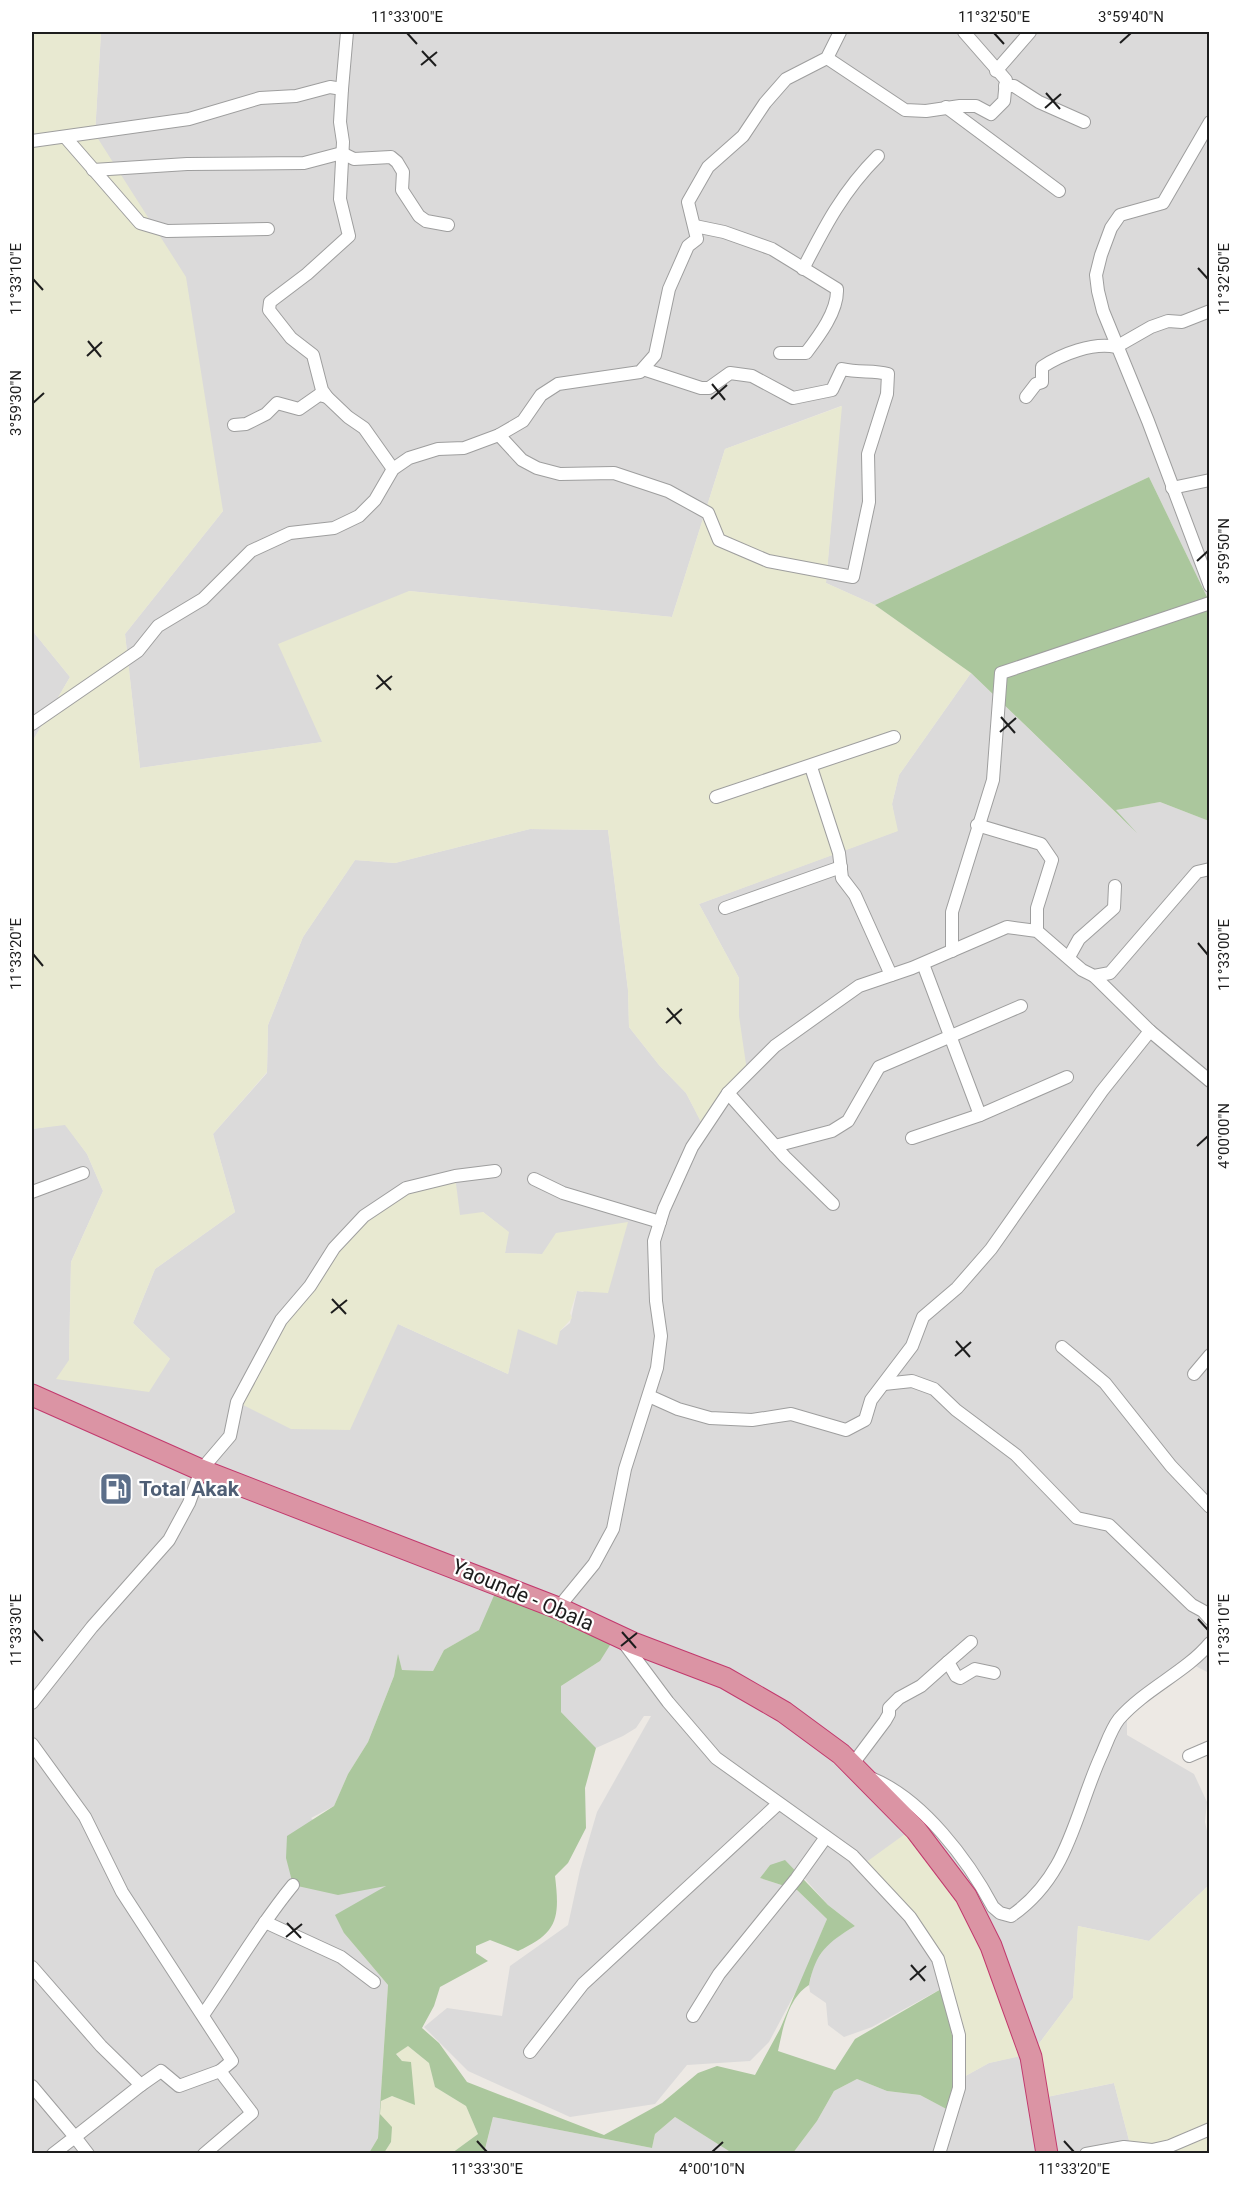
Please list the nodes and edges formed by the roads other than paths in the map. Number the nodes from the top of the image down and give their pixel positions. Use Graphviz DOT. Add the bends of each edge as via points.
graph roads {
  1 [pos="346,32"];
  2 [pos="840,32"];
  3 [pos="964,32"];
  4 [pos="1030,32"];
  5 [pos="827,58"];
  6 [pos="996,71"];
  7 [pos="1005,86"];
  8 [pos="342,89"];
  9 [pos="946,107"];
  10 [pos="1084,122"];
  11 [pos="1209,122"];
  12 [pos="66,138"];
  13 [pos="32,141"];
  14 [pos="342,153"];
  15 [pos="878,156"];
  16 [pos="93,170"];
  17 [pos="1059,191"];
  18 [pos="448,225"];
  19 [pos="695,226"];
  20 [pos="268,229"];
  21 [pos="803,269"];
  22 [pos="1209,311"];
  23 [pos="1116,347"];
  24 [pos="780,353"];
  25 [pos="643,369"];
  26 [pos="327,397"];
  27 [pos="1026,397"];
  28 [pos="234,425"];
  29 [pos="499,435"];
  30 [pos="393,469"];
  31 [pos="1209,480"];
  32 [pos="1172,488"];
  33 [pos="1209,586"];
  34 [pos="1209,603"];
  35 [pos="32,724"];
  36 [pos="894,737"];
  37 [pos="811,767"];
  38 [pos="716,797"];
  39 [pos="977,825"];
  40 [pos="841,867"];
  41 [pos="1209,869"];
  42 [pos="1115,886"];
  43 [pos="725,908"];
  44 [pos="1037,931"];
  45 [pos="952,951"];
  46 [pos="1069,957"];
  47 [pos="923,964"];
  48 [pos="891,975"];
  49 [pos="1094,976"];
  50 [pos="1021,1006"];
  51 [pos="1150,1031"];
  52 [pos="952,1036"];
  53 [pos="1067,1077"];
  54 [pos="1209,1081"];
  55 [pos="728,1093"];
  56 [pos="980,1115"];
  57 [pos="912,1138"];
  58 [pos="775,1146"];
  59 [pos="495,1171"];
  60 [pos="83,1173"];
  61 [pos="534,1179"];
  62 [pos="32,1192"];
  63 [pos="833,1204"];
  64 [pos="660,1222"];
  65 [pos="1062,1347"];
  66 [pos="1209,1355"];
  67 [pos="1194,1374"];
  68 [pos="884,1384"];
  69 [pos="32,1395"];
  70 [pos="649,1396"];
  71 [pos="201,1470"];
  72 [pos="1209,1507"];
  73 [pos="558,1608"];
  74 [pos="1209,1618"];
  75 [pos="620,1637"];
  76 [pos="971,1642"];
  77 [pos="1209,1642"];
  78 [pos="948,1662"];
  79 [pos="994,1673"];
  80 [pos="32,1703"];
  81 [pos="32,1744"];
  82 [pos="1209,1747"];
  83 [pos="1189,1756"];
  84 [pos="858,1770"];
  85 [pos="778,1804"];
  86 [pos="826,1837"];
  87 [pos="293,1885"];
  88 [pos="265,1922"];
  89 [pos="32,1967"];
  90 [pos="374,1982"];
  91 [pos="203,2015"];
  92 [pos="693,2016"];
  93 [pos="530,2052"];
  94 [pos="220,2071"];
  95 [pos="141,2085"];
  96 [pos="32,2086"];
  97 [pos="1209,2129"];
  98 [pos="75,2138"];
  99 [pos="53,2154"];
  100 [pos="88,2154"];
  101 [pos="204,2154"];
  102 [pos="939,2154"];
  103 [pos="1047,2154"];
  104 [pos="1086,2154"];
  1 -- 8 [label="street"];
  2 -- 5 [label="street"];
  3 -- 6 [label="street"];
  4 -- 6 [label="street"];
  5 -- 9 [label="street" via="905,110"];
  5 -- 19 [label="street" via="786,79 743,136 708,167 688,202"];
  6 -- 7 [label="street" via="1001,71"];
  7 -- 9 [label="street" via="1004,101 991,114 976,106"];
  7 -- 10 [label="street" via="1014,86"];
  8 -- 12 [label="street" via="330,87 296,96 260,98 189,119"];
  8 -- 14 [label="street"];
  9 -- 17 [label="street"];
  11 -- 23 [label="street" via="1163,203 1125,212 1111,228 1096,275 1102,311"];
  12 -- 13 [label="street"];
  12 -- 16 [label="street"];
  14 -- 16 [label="street" via="304,163"];
  14 -- 18 [label="street" via="354,159 391,157 403,172 402,190 419,216"];
  14 -- 26 [label="street" via="340,199 348,236 270,302 269,310 313,356"];
  15 -- 21 [label="street" via="835,206"];
  16 -- 20 [label="street" via="140,223 167,231"];
  19 -- 21 [label="street" via="772,249"];
  19 -- 25 [label="street" via="697,239 688,246 669,289 655,355"];
  21 -- 24 [label="street" via="837,289 837,299 820,335 806,353"];
  22 -- 23 [label="street" via="1182,322 1168,321 1151,327"];
  23 -- 27 [label="street" via="1104,344 1053,360 1042,367 1042,382"];
  23 -- 32 [label="street"];
  25 -- 29 [label="street" via="624,376 558,384 541,395 523,422"];
  25 -- 29 [label="street" via="701,388 709,388 730,373 752,376 793,398 832,390 842,369 888,374 887,394 868,454 869,502 854,577 768,561 719,540 708,513 668,491 614,473 560,474 537,468 522,460"];
  26 -- 28 [label="street" via="319,395 299,409 277,403 266,414"];
  26 -- 30 [label="street" via="364,428"];
  29 -- 30 [label="street" via="464,448 438,449 409,458"];
  30 -- 35 [label="street" via="375,500 359,516 334,528 290,533 251,551 203,599 158,626 138,651"];
  31 -- 32 [label="street"];
  32 -- 33 [label="street"];
  34 -- 39 [label="street" via="1001,673 993,780"];
  36 -- 37 [label="street"];
  37 -- 38 [label="street"];
  37 -- 40 [label="street"];
  39 -- 44 [label="street" via="1041,844 1052,860 1037,908"];
  39 -- 45 [label="street" via="952,912"];
  40 -- 43 [label="street"];
  40 -- 48 [label="street" via="842,878 855,895"];
  41 -- 49 [label="street" via="1197,872 1110,973"];
  42 -- 46 [label="street" via="1114,908 1079,939"];
  44 -- 45 [label="street" via="1007,927"];
  44 -- 46 [label="street"];
  45 -- 47 [label="street"];
  46 -- 49 [label="street"];
  47 -- 48 [label="street"];
  47 -- 52 [label="street"];
  48 -- 55 [label="street" via="859,986 816,1016 775,1046"];
  49 -- 51 [label="street"];
  50 -- 52 [label="street"];
  51 -- 54 [label="street"];
  51 -- 68 [label="street" via="991,1249 957,1288 923,1317 912,1346"];
  52 -- 56 [label="street"];
  52 -- 58 [label="street" via="879,1067 848,1122 832,1131"];
  53 -- 56 [label="street"];
  55 -- 58 [label="street"];
  55 -- 64 [label="street" via="692,1147"];
  56 -- 57 [label="street"];
  58 -- 63 [label="street"];
  59 -- 71 [label="street" via="406,1188 364,1216 334,1248 310,1286 281,1320 237,1402 230,1436"];
  60 -- 62 [label="street"];
  61 -- 64 [label="street" via="563,1193"];
  64 -- 70 [label="street" via="654,1241 656,1301 662,1336"];
  65 -- 72 [label="street" via="1105,1383"];
  66 -- 67 [label="street"];
  68 -- 70 [label="street" via="871,1400 865,1420 846,1430 790,1414 752,1420 710,1418 678,1410"];
  68 -- 74 [label="street" via="912,1381 934,1389 1016,1455 1077,1518 1109,1525"];
  69 -- 71 [label="highway, Yaounde - Obala"];
  70 -- 73 [label="street" via="625,1469 614,1530 594,1564"];
  71 -- 73 [label="highway, Yaounde - Obala"];
  71 -- 80 [label="street" via="169,1540"];
  73 -- 75 [label="highway, Yaounde - Obala"];
  75 -- 84 [label="highway, Yaounde - Obala" via="725,1678 784,1712"];
  75 -- 85 [label="street" via="716,1758"];
  76 -- 78 [label="street"];
  77 -- 84 [label="street" via="1119,1719 1089,1782 1076,1828 1059,1866 1026,1906 1011,1916 993,1907 946,1836 891,1787"];
  78 -- 79 [label="street" via="960,1678 975,1669"];
  78 -- 84 [label="street" via="889,1708"];
  81 -- 91 [label="street" via="85,1817 122,1892"];
  82 -- 83 [label="street"];
  84 -- 103 [label="highway, Yaounde - Obala" via="916,1830 966,1896 991,1946 1031,2057"];
  85 -- 86 [label="street"];
  85 -- 93 [label="street" via="583,1984"];
  86 -- 92 [label="street" via="719,1974"];
  86 -- 102 [label="street" via="853,1856 910,1917 938,1959 959,2035 959,2088"];
  87 -- 88 [label="street"];
  88 -- 90 [label="street" via="340,1957"];
  88 -- 91 [label="street"];
  89 -- 95 [label="street"];
  91 -- 94 [label="street" via="232,2061"];
  94 -- 95 [label="street" via="178,2086 160,2071"];
  94 -- 101 [label="street" via="252,2112"];
  95 -- 98 [label="street"];
  96 -- 98 [label="street"];
  97 -- 104 [label="street" via="1152,2150 1124,2147"];
  98 -- 99 [label="street"];
  98 -- 100 [label="street"];
}
